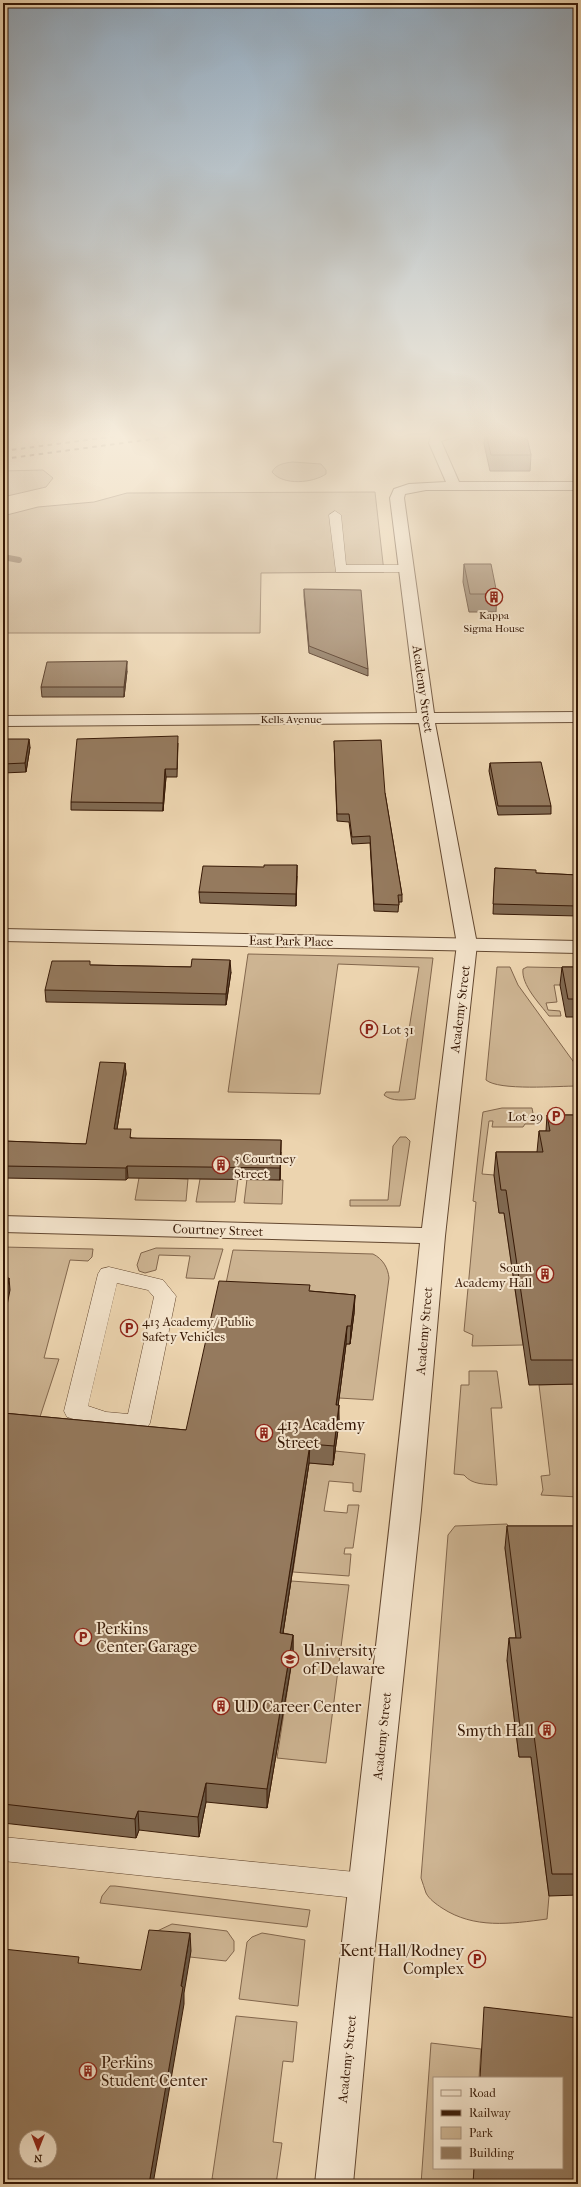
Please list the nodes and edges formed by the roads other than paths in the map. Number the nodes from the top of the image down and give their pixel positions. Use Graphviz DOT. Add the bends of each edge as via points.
graph roads {
  1 [pos="337,535"];
  2 [pos="402,535"];
  3 [pos="406,570"];
  4 [pos="578,717"];
  5 [pos="426,718"];
  6 [pos="3,720"];
  7 [pos="3,935"];
  8 [pos="467,944"];
  9 [pos="578,947"];
  10 [pos="3,1224"];
  11 [pos="433,1236"];
  12 [pos="109,1274"];
  13 [pos="3,1849"];
  14 [pos="365,1886"];
  15 [pos="334,2184"];
  1 -- 3 [label="lane" via="340,568"];
  2 -- 3 [label="street, Academy Street"];
  3 -- 5 [label="street, Academy Street"];
  4 -- 5 [label="street, Kells Avenue"];
  5 -- 6 [label="street, Kells Avenue"];
  5 -- 8 [label="street, Academy Street"];
  7 -- 8 [label="street, East Park Place"];
  8 -- 9 [label="street, East Park Place"];
  8 -- 11 [label="street, Academy Street"];
  10 -- 11 [label="street, Courtney Street"];
  11 -- 14 [label="street, Academy Street" via="407,1510"];
  12 -- 12 [label="lane" via="155,1285 165,1296 138,1423 106,1420 75,1411"];
  13 -- 14 [label="lane"];
  14 -- 15 [label="street, Academy Street"];
}
